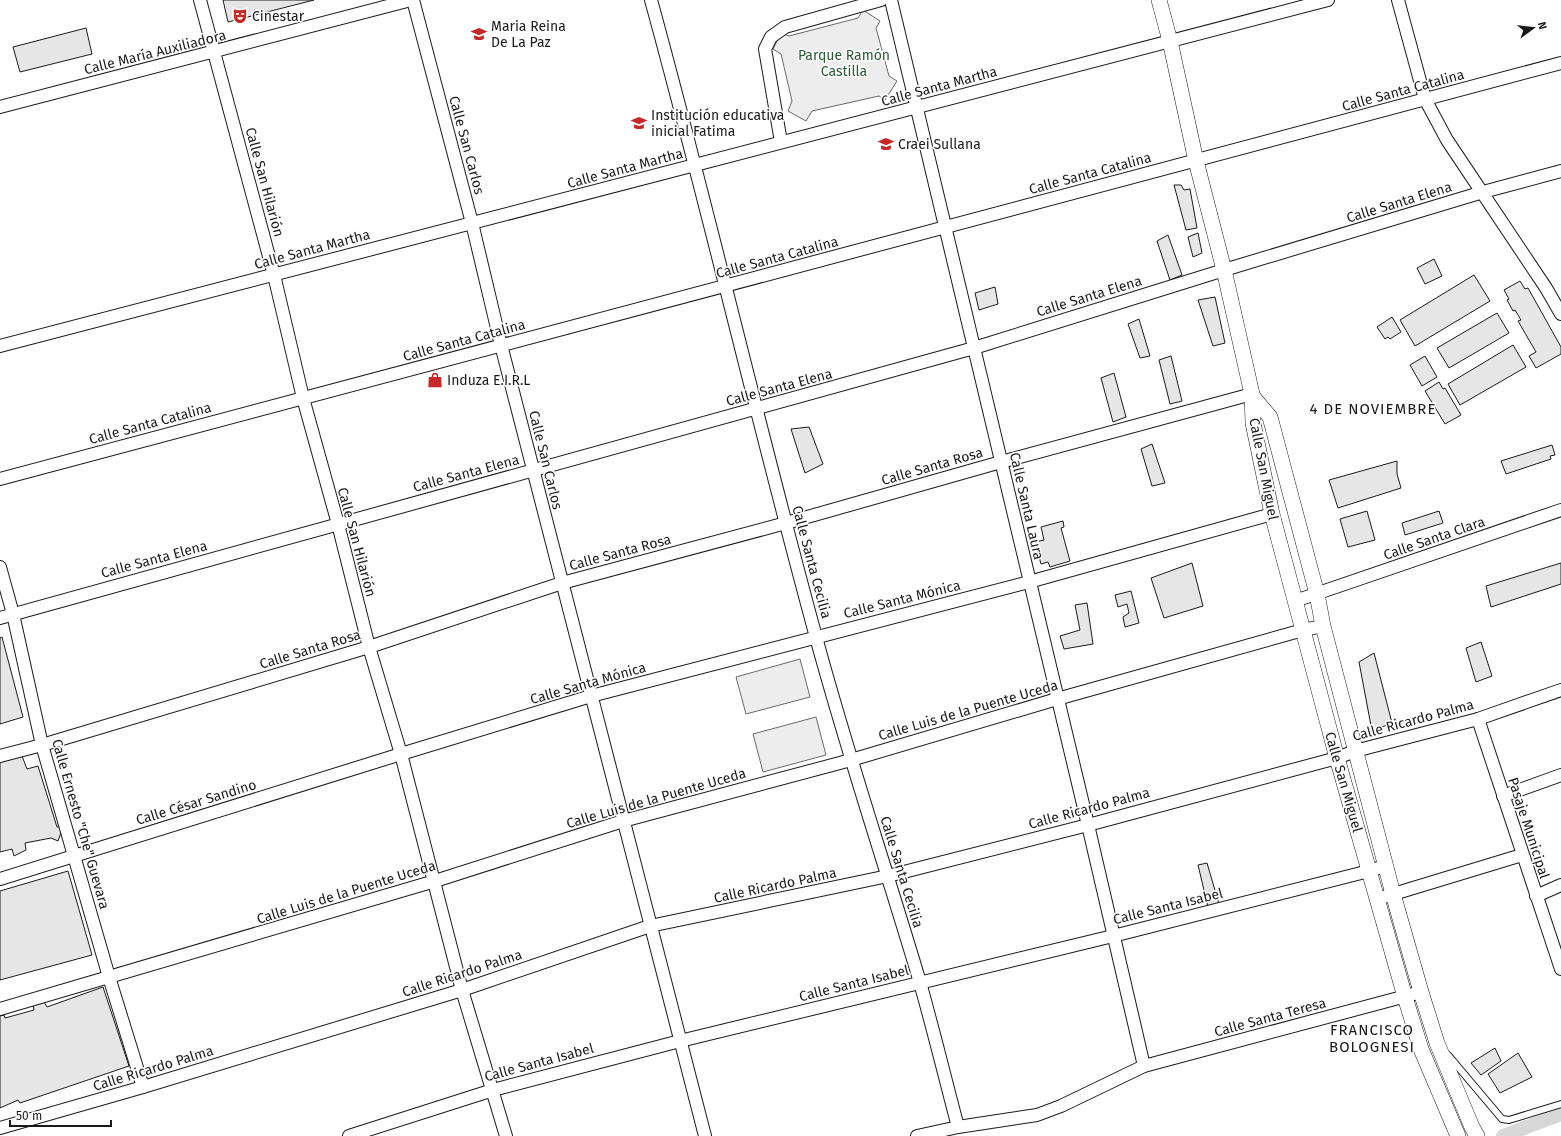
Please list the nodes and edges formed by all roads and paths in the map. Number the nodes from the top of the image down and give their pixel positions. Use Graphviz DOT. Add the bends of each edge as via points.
graph roads {
  1 [pos="200,0"];
  2 [pos="412,0"];
  3 [pos="651,0"];
  4 [pos="881,0"];
  5 [pos="891,0"];
  6 [pos="1159,0"];
  7 [pos="1328,0"];
  8 [pos="1398,0"];
  9 [pos="1170,41"];
  10 [pos="215,52"];
  11 [pos="1561,63"];
  12 [pos="1425,99"];
  13 [pos="0,107"];
  14 [pos="917,107"];
  15 [pos="781,142"];
  16 [pos="1196,161"];
  17 [pos="695,165"];
  18 [pos="1561,170"];
  19 [pos="1483,192"];
  20 [pos="472,223"];
  21 [pos="945,227"];
  22 [pos="1224,270"];
  23 [pos="274,275"];
  24 [pos="725,286"];
  25 [pos="1561,314"];
  26 [pos="0,346"];
  27 [pos="501,346"];
  28 [pos="974,348"];
  29 [pos="1253,396"];
  30 [pos="303,398"];
  31 [pos="757,408"];
  32 [pos="1001,462"];
  33 [pos="533,470"];
  34 [pos="0,479"];
  35 [pos="1561,510"];
  36 [pos="1272,514"];
  37 [pos="338,524"];
  38 [pos="786,524"];
  39 [pos="0,567"];
  40 [pos="1029,582"];
  41 [pos="562,583"];
  42 [pos="1317,594"];
  43 [pos="1295,601"];
  44 [pos="13,614"];
  45 [pos="0,618"];
  46 [pos="1323,626"];
  47 [pos="1303,630"];
  48 [pos="816,637"];
  49 [pos="369,647"];
  50 [pos="1561,690"];
  51 [pos="591,696"];
  52 [pos="1057,699"];
  53 [pos="1478,719"];
  54 [pos="42,745"];
  55 [pos="1355,751"];
  56 [pos="401,754"];
  57 [pos="0,756"];
  58 [pos="1337,758"];
  59 [pos="851,760"];
  60 [pos="1561,775"];
  61 [pos="1503,796"];
  62 [pos="623,821"];
  63 [pos="1088,825"];
  64 [pos="1522,855"];
  65 [pos="74,856"];
  66 [pos="1385,866"];
  67 [pos="1369,871"];
  68 [pos="888,876"];
  69 [pos="0,880"];
  70 [pos="435,881"];
  71 [pos="1561,886"];
  72 [pos="1392,894"];
  73 [pos="1536,896"];
  74 [pos="1377,899"];
  75 [pos="650,926"];
  76 [pos="1113,936"];
  77 [pos="1561,968"];
  78 [pos="109,977"];
  79 [pos="920,982"];
  80 [pos="462,990"];
  81 [pos="1420,992"];
  82 [pos="1405,997"];
  83 [pos="0,1009"];
  84 [pos="680,1041"];
  85 [pos="1437,1043"];
  86 [pos="1144,1066"];
  87 [pos="143,1087"];
  88 [pos="493,1090"];
  89 [pos="1561,1104"];
  90 [pos="958,1127"];
  91 [pos="0,1128"];
  92 [pos="1474,1131"];
  93 [pos="1457,1135"];
  94 [pos="349,1136"];
  95 [pos="506,1136"];
  96 [pos="705,1136"];
  97 [pos="917,1136"];
  1 -- 10 [label="street, Calle San Hilarión"];
  2 -- 10 [label="street, Calle María Auxiliadora"];
  2 -- 20 [label="street, Calle San Carlos"];
  3 -- 17 [label="street, Calle Santa Cecilia"];
  4 -- 15 [label="street" via="785,27 772,37 765,49"];
  5 -- 14 [label="street, Calle Santa Laura"];
  6 -- 9 [label="street"];
  7 -- 9 [label="street, Calle Santa Martha"];
  8 -- 12 [label="street"];
  9 -- 14 [label="street, Calle Santa Martha"];
  9 -- 16 [label="street"];
  10 -- 13 [label="street, Calle María Auxiliadora"];
  10 -- 23 [label="street, Calle San Hilarión"];
  11 -- 12 [label="street, Calle Santa Catalina"];
  12 -- 16 [label="street, Calle Santa Catalina"];
  12 -- 19 [label="street" via="1447,140"];
  14 -- 15 [label="street, Calle Santa Martha"];
  14 -- 21 [label="street, Calle Santa Laura"];
  15 -- 17 [label="street, Calle Santa Martha"];
  16 -- 21 [label="street, Calle Santa Catalina"];
  16 -- 22 [label="street"];
  17 -- 20 [label="street, Calle Santa Martha"];
  17 -- 24 [label="street, Calle Santa Cecilia"];
  18 -- 19 [label="street, Calle Santa Elena"];
  19 -- 22 [label="street, Calle Santa Elena"];
  19 -- 25 [label="street"];
  20 -- 23 [label="street, Calle Santa Martha"];
  20 -- 27 [label="street, Calle San Carlos"];
  21 -- 24 [label="street, Calle Santa Catalina"];
  21 -- 28 [label="street, Calle Santa Laura"];
  22 -- 28 [label="street, Calle Santa Elena"];
  22 -- 29 [label="street"];
  23 -- 26 [label="street, Calle Santa Martha"];
  23 -- 30 [label="street, Calle San Hilarión"];
  24 -- 27 [label="street, Calle Santa Catalina"];
  24 -- 31 [label="street, Calle Santa Cecilia"];
  27 -- 30 [label="street, Calle Santa Catalina"];
  27 -- 33 [label="street, Calle San Carlos"];
  28 -- 31 [label="street, Calle Santa Elena"];
  28 -- 32 [label="street, Calle Santa Laura"];
  29 -- 32 [label="street, Calle Santa Rosa"];
  29 -- 36 [label="street, Calle San Miguel" via="1253,423"];
  29 -- 42 [label="street, Calle San Miguel" via="1270,417"];
  30 -- 34 [label="street, Calle Santa Catalina"];
  30 -- 37 [label="street, Calle San Hilarión"];
  31 -- 33 [label="street, Calle Santa Elena"];
  31 -- 38 [label="street, Calle Santa Cecilia"];
  32 -- 38 [label="street, Calle Santa Rosa"];
  32 -- 40 [label="street, Calle Santa Laura"];
  33 -- 37 [label="street, Calle Santa Elena"];
  33 -- 41 [label="street, Calle San Carlos"];
  35 -- 42 [label="street, Calle Santa Clara"];
  36 -- 40 [label="street, Calle Santa Mónica"];
  36 -- 43 [label="street, Calle San Miguel"];
  37 -- 44 [label="street, Calle Santa Elena"];
  37 -- 49 [label="street, Calle San Hilarión"];
  38 -- 41 [label="street, Calle Santa Rosa"];
  38 -- 48 [label="street, Calle Santa Cecilia"];
  39 -- 44 [label="street, Calle Ernesto \"Che\" Guevara"];
  40 -- 48 [label="street, Calle Santa Mónica"];
  40 -- 52 [label="street, Calle Santa Laura"];
  41 -- 49 [label="street, Calle Santa Rosa"];
  41 -- 51 [label="street, Calle San Carlos"];
  42 -- 43 [label="street, Calle Santa Clara"];
  42 -- 46 [label="street, Calle San Miguel"];
  43 -- 47 [label="street, Calle San Miguel"];
  44 -- 45 [label="street, Calle Santa Elena"];
  44 -- 54 [label="street, Calle Ernesto \"Che\" Guevara"];
  46 -- 47 [label="street, Calle Luis de la Puente Uceda"];
  46 -- 55 [label="street, Calle San Miguel"];
  47 -- 52 [label="street, Calle Luis de la Puente Uceda"];
  47 -- 58 [label="street, Calle San Miguel"];
  48 -- 51 [label="street, Calle Santa Mónica"];
  48 -- 59 [label="street, Calle Santa Cecilia"];
  49 -- 54 [label="street, Calle Santa Rosa"];
  49 -- 56 [label="street, Calle San Hilarión"];
  50 -- 53 [label="street, Calle Ricardo Palma"];
  51 -- 56 [label="street, Calle Santa Mónica"];
  51 -- 62 [label="street, Calle San Carlos"];
  52 -- 59 [label="street, Calle Luis de la Puente Uceda"];
  52 -- 63 [label="street, Calle Santa Laura"];
  53 -- 55 [label="street, Calle Ricardo Palma"];
  53 -- 61 [label="street, Pasaje Municipal"];
  54 -- 57 [label="street, Calle Santa Rosa"];
  54 -- 65 [label="street, Calle Ernesto \"Che\" Guevara"];
  55 -- 58 [label="street, Calle Ricardo Palma"];
  55 -- 66 [label="street, Calle San Miguel"];
  56 -- 65 [label="street, Calle César Sandino"];
  56 -- 70 [label="street, Calle San Hilarión"];
  58 -- 63 [label="street, Calle Ricardo Palma"];
  58 -- 67 [label="street, Calle San Miguel"];
  59 -- 62 [label="street, Calle Luis de la Puente Uceda"];
  59 -- 68 [label="street, Calle Santa Cecilia"];
  60 -- 61 [label="street"];
  61 -- 64 [label="street, Pasaje Municipal"];
  62 -- 70 [label="street, Calle Luis de la Puente Uceda"];
  62 -- 75 [label="street, Calle San Carlos"];
  63 -- 68 [label="street, Calle Ricardo Palma"];
  63 -- 76 [label="street, Calle Santa Laura"];
  64 -- 72 [label="street"];
  64 -- 73 [label="street, Pasaje Municipal"];
  65 -- 69 [label="street, Calle César Sandino"];
  65 -- 78 [label="street, Calle Ernesto \"Che\" Guevara"];
  66 -- 67 [label="street, Calle Santa Isabel"];
  66 -- 72 [label="street, Calle San Miguel"];
  67 -- 74 [label="street, Calle San Miguel"];
  67 -- 76 [label="street, Calle Santa Isabel"];
  68 -- 75 [label="street, Calle Ricardo Palma"];
  68 -- 79 [label="street, Calle Santa Cecilia"];
  70 -- 78 [label="street, Calle Luis de la Puente Uceda"];
  70 -- 80 [label="street, Calle San Hilarión"];
  71 -- 73 [label="street"];
  72 -- 74 [label="street"];
  72 -- 81 [label="street, Calle San Miguel"];
  73 -- 77 [label="street, Pasaje Municipal"];
  74 -- 82 [label="street, Calle San Miguel"];
  75 -- 80 [label="street, Calle Ricardo Palma"];
  75 -- 84 [label="street, Calle San Carlos"];
  76 -- 79 [label="street, Calle Santa Isabel"];
  76 -- 86 [label="street, Calle Santa Laura"];
  78 -- 83 [label="street, Calle Luis de la Puente Uceda"];
  78 -- 87 [label="street, Calle Ernesto \"Che\" Guevara"];
  79 -- 84 [label="street, Calle Santa Isabel"];
  79 -- 90 [label="street, Calle Santa Cecilia"];
  80 -- 87 [label="street, Calle Ricardo Palma"];
  80 -- 88 [label="street, Calle San Hilarión"];
  81 -- 82 [label="street, Calle Santa Teresa"];
  81 -- 85 [label="street, Calle San Miguel"];
  82 -- 86 [label="street, Calle Santa Teresa"];
  82 -- 93 [label="street, Calle San Miguel" via="1421,1049"];
  84 -- 88 [label="street, Calle Santa Isabel"];
  84 -- 96 [label="street, Calle San Carlos"];
  85 -- 89 [label="lane" via="1502,1118 1509,1120"];
  85 -- 92 [label="street, Calle San Miguel"];
  86 -- 90 [label="street, Calle Santa Teresa" via="1037,1115"];
  87 -- 91 [label="street, Calle Ricardo Palma"];
  88 -- 94 [label="street, Calle Santa Isabel"];
  88 -- 95 [label="street, Calle San Hilarión"];
  90 -- 97 [label="street, Calle Santa Teresa"];
}
